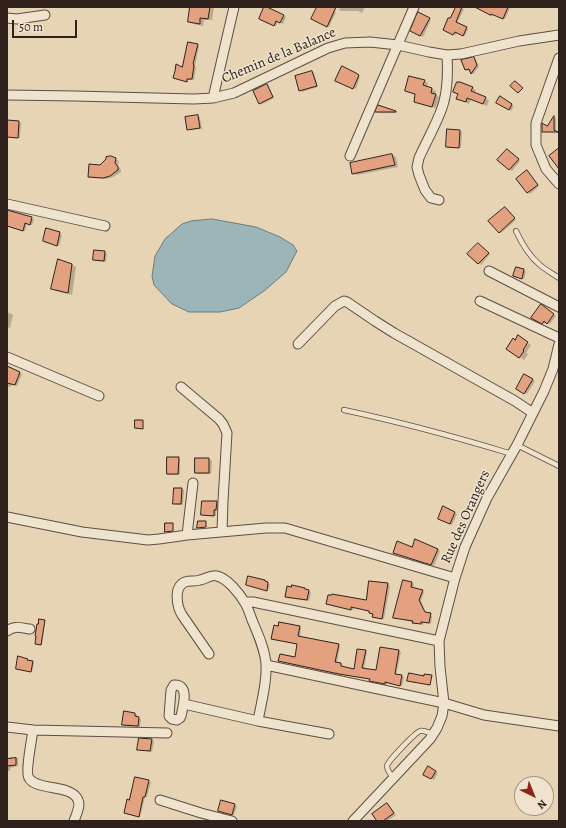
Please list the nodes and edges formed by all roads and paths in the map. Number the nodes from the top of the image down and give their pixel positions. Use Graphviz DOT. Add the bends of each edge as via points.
graph roads {
  1 [pos="234,7"];
  2 [pos="414,7"];
  3 [pos="45,15"];
  4 [pos="7,18"];
  5 [pos="558,34"];
  6 [pos="398,45"];
  7 [pos="447,55"];
  8 [pos="559,58"];
  9 [pos="7,95"];
  10 [pos="213,98"];
  11 [pos="350,156"];
  12 [pos="559,184"];
  13 [pos="439,200"];
  14 [pos="7,204"];
  15 [pos="105,226"];
  16 [pos="516,231"];
  17 [pos="489,271"];
  18 [pos="559,278"];
  19 [pos="480,301"];
  20 [pos="559,307"];
  21 [pos="559,338"];
  22 [pos="298,344"];
  23 [pos="559,344"];
  24 [pos="7,357"];
  25 [pos="181,387"];
  26 [pos="99,396"];
  27 [pos="344,410"];
  28 [pos="534,413"];
  29 [pos="517,445"];
  30 [pos="512,454"];
  31 [pos="559,466"];
  32 [pos="193,483"];
  33 [pos="7,517"];
  34 [pos="222,532"];
  35 [pos="187,534"];
  36 [pos="455,578"];
  37 [pos="245,602"];
  38 [pos="30,629"];
  39 [pos="7,631"];
  40 [pos="439,641"];
  41 [pos="209,654"];
  42 [pos="266,665"];
  43 [pos="444,703"];
  44 [pos="184,704"];
  45 [pos="258,721"];
  46 [pos="559,726"];
  47 [pos="7,727"];
  48 [pos="33,730"];
  49 [pos="167,733"];
  50 [pos="329,734"];
  51 [pos="433,734"];
  52 [pos="393,778"];
  53 [pos="160,800"];
  54 [pos="74,821"];
  55 [pos="232,821"];
  56 [pos="353,821"];
  1 -- 10 [label="street"];
  2 -- 6 [label="street"];
  3 -- 4 [label="street"];
  5 -- 7 [label="street, Chemin de la Balance"];
  6 -- 7 [label="street, Chemin de la Balance"];
  6 -- 10 [label="street, Chemin de la Balance" via="345,43 328,48 234,93"];
  6 -- 11 [label="street"];
  7 -- 13 [label="street" via="447,82 442,107 417,167 428,194 431,198"];
  8 -- 12 [label="street" via="536,123 536,146 546,169"];
  9 -- 10 [label="street, Chemin de la Balance"];
  14 -- 15 [label="street"];
  16 -- 18 [label="lane" via="532,258"];
  17 -- 20 [label="street"];
  19 -- 21 [label="street"];
  22 -- 28 [label="street" via="335,306 344,301 375,322"];
  23 -- 28 [label="street, Rue des Orangers"];
  24 -- 26 [label="street"];
  25 -- 34 [label="street" via="219,418 227,433"];
  27 -- 30 [label="lane"];
  28 -- 29 [label="street, Rue des Orangers"];
  29 -- 30 [label="street, Rue des Orangers"];
  29 -- 31 [label="lane"];
  30 -- 36 [label="street, Rue des Orangers" via="487,498 465,547"];
  32 -- 35 [label="street"];
  33 -- 35 [label="street" via="82,532 148,540"];
  34 -- 35 [label="street"];
  34 -- 36 [label="street" via="285,528"];
  36 -- 40 [label="street, Rue des Orangers"];
  37 -- 40 [label="street"];
  37 -- 41 [label="street" via="234,587 214,575 183,583 180,587 178,609"];
  37 -- 42 [label="street" via="261,643"];
  38 -- 39 [label="street" via="16,627"];
  40 -- 43 [label="street, Rue des Orangers"];
  42 -- 43 [label="street"];
  42 -- 45 [label="street"];
  43 -- 46 [label="street" via="484,716"];
  43 -- 51 [label="street, Rue des Orangers" via="442,716"];
  44 -- 45 [label="street"];
  45 -- 50 [label="street"];
  47 -- 48 [label="street"];
  48 -- 49 [label="street"];
  48 -- 54 [label="street" via="29,779 37,784 66,791 76,797 78,811"];
  51 -- 52 [label="street, Rue des Orangers"];
  51 -- 52 [label="lane" via="421,731 405,744 387,767"];
  52 -- 56 [label="street, Rue des Orangers"];
  53 -- 55 [label="street"];
}
